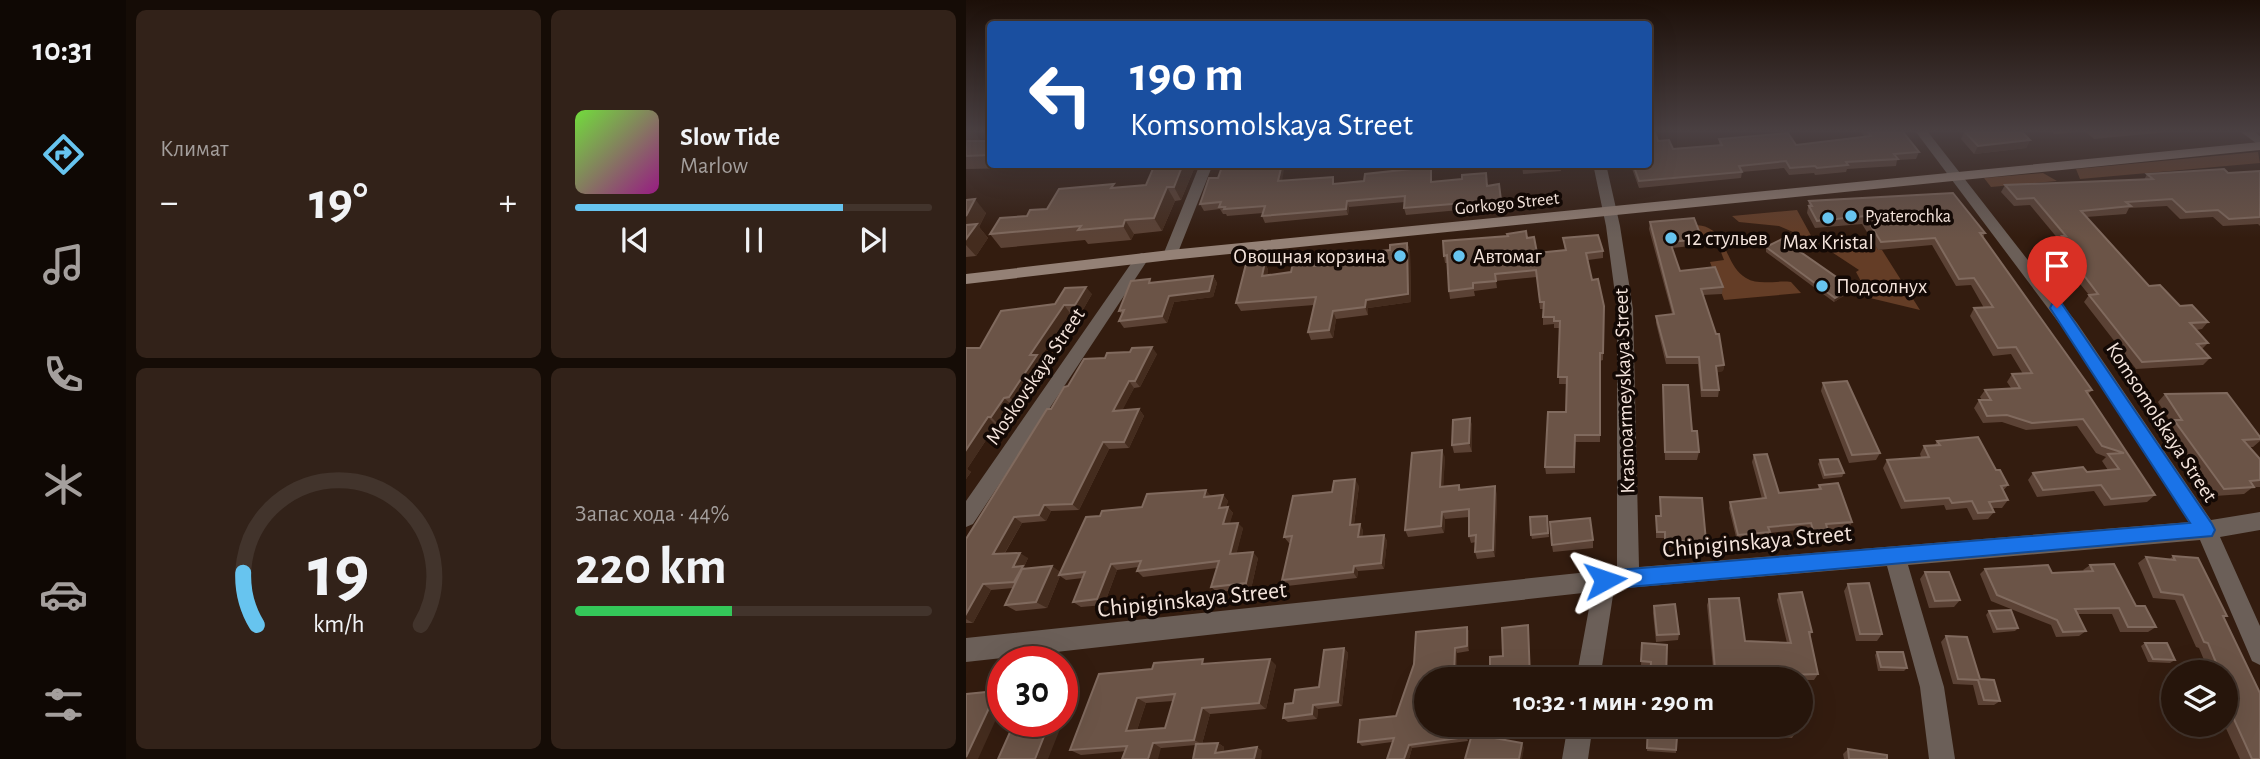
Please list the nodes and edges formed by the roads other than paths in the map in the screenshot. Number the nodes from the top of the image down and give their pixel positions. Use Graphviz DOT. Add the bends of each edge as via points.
graph roads {
  1 [pos="1949,167"];
  2 [pos="2038,167"];
  3 [pos="1206,168"];
  4 [pos="1600,168"];
  5 [pos="1956,176"];
  6 [pos="1610,212"];
  7 [pos="1170,255"];
  8 [pos="1142,258"];
  9 [pos="966,279"];
  10 [pos="966,519"];
  11 [pos="2260,521"];
  12 [pos="2206,530"];
  13 [pos="1895,555"];
  14 [pos="1628,578"];
  15 [pos="1605,580"];
  16 [pos="966,650"];
  17 [pos="2260,653"];
  18 [pos="1590,667"];
  19 [pos="1579,737"];
  20 [pos="1575,759"];
  21 [pos="1942,759"];
  1 -- 5 [label="street, Komsomolskaya Street"];
  2 -- 5 [label="main road, Gorkogo Street"];
  3 -- 7 [label="street"];
  4 -- 6 [label="street, Krasnoarmeyskaya Street"];
  5 -- 6 [label="main road, Gorkogo Street"];
  5 -- 12 [label="street, Komsomolskaya Street" via="2071,327"];
  6 -- 7 [label="main road, Gorkogo Street"];
  6 -- 14 [label="street, Krasnoarmeyskaya Street" via="1625,309"];
  7 -- 8 [label="main road, Gorkogo Street"];
  8 -- 9 [label="main road, Gorkogo Street"];
  8 -- 10 [label="street, Moskovskaya Street"];
  11 -- 12 [label="street, Chipiginskaya Street"];
  12 -- 13 [label="street, Chipiginskaya Street"];
  12 -- 17 [label="street, Komsomolskaya Street"];
  13 -- 14 [label="street, Chipiginskaya Street"];
  13 -- 21 [label="street" via="1929,676"];
  14 -- 15 [label="street, Chipiginskaya Street"];
  15 -- 16 [label="street, Chipiginskaya Street"];
  15 -- 18 [label="street"];
  19 -- 20 [label="street"];
}
